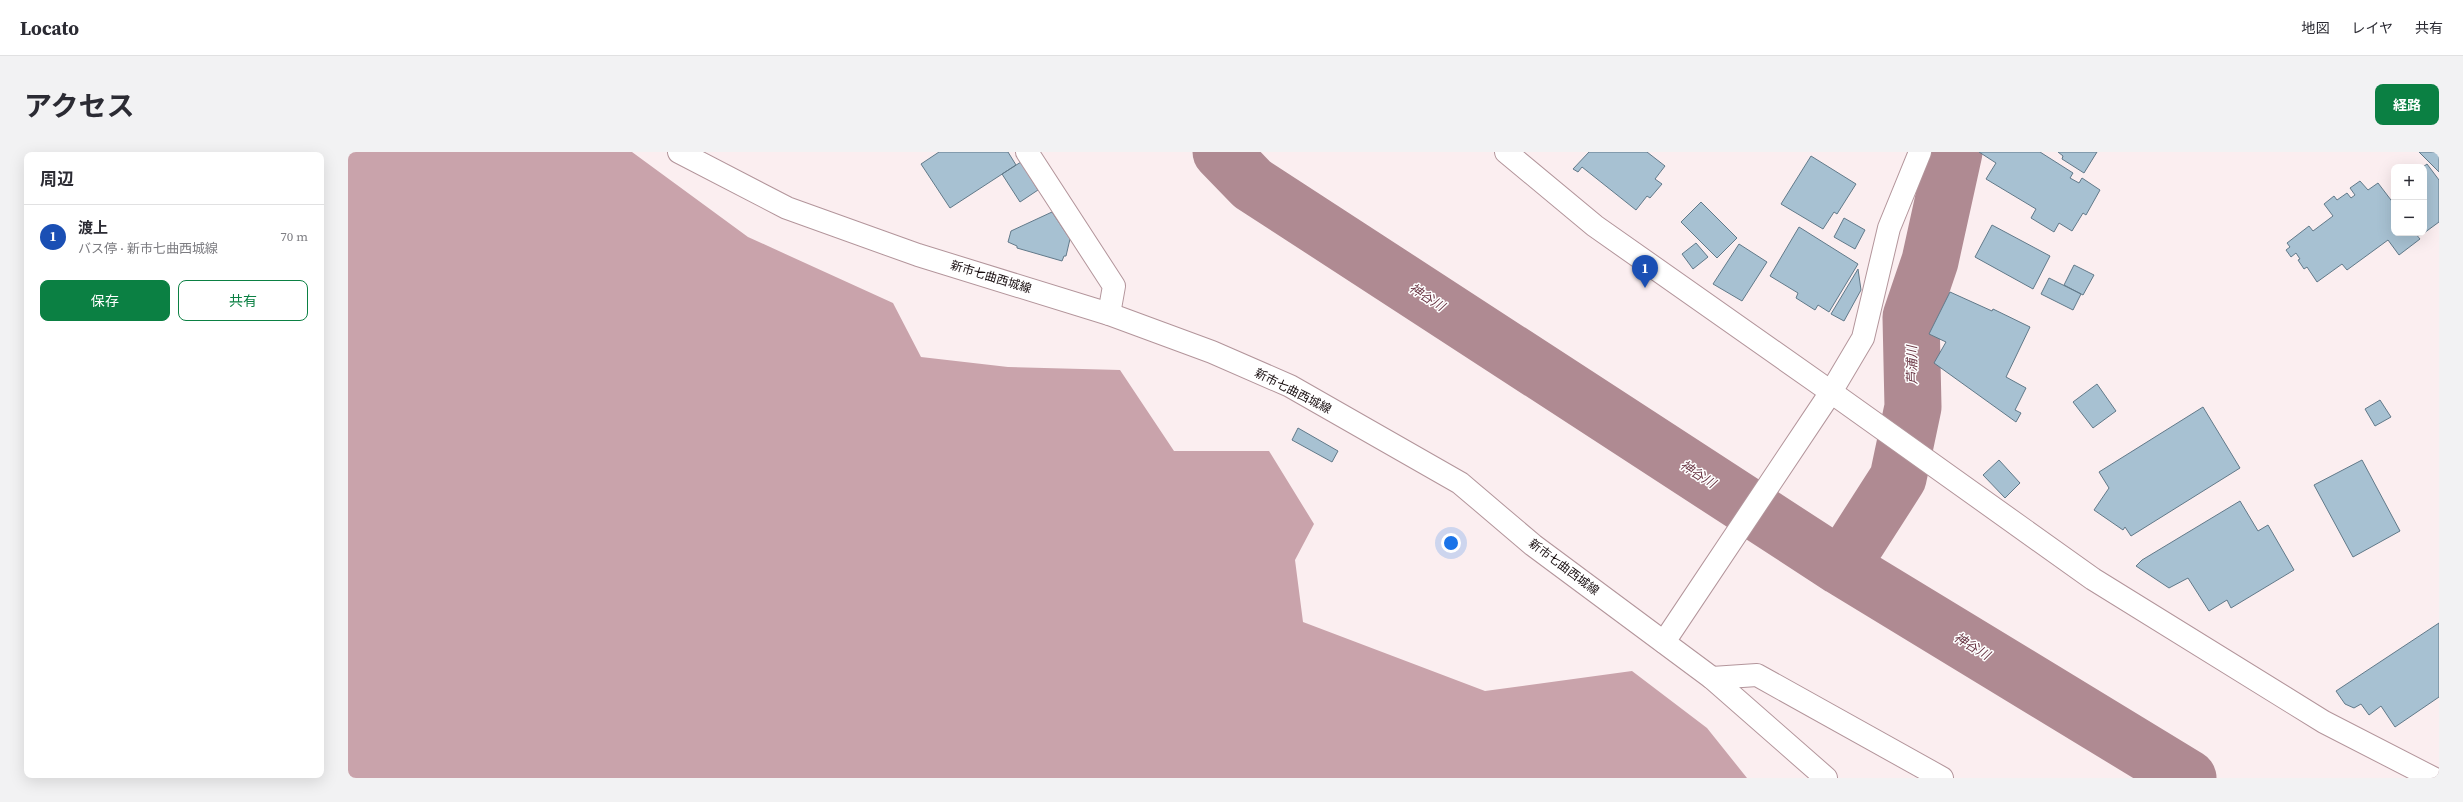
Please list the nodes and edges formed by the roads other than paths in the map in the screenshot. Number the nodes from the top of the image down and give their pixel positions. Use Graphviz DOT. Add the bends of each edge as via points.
graph roads {
  1 [pos="679,152"];
  2 [pos="1027,152"];
  3 [pos="1506,152"];
  4 [pos="1920,152"];
  5 [pos="1109,314"];
  6 [pos="1827,399"];
  7 [pos="1664,642"];
  8 [pos="1712,678"];
  9 [pos="1826,778"];
  10 [pos="1942,778"];
  11 [pos="2432,778"];
  1 -- 5 [label="street, 新市七曲西城線" via="787,208 918,255"];
  2 -- 5 [label="street" via="1114,286"];
  3 -- 6 [label="street" via="1595,226"];
  4 -- 6 [label="street" via="1889,228 1863,338"];
  5 -- 7 [label="street, 新市七曲西城線" via="1212,352 1290,386 1460,483 1534,545"];
  6 -- 7 [label="street"];
  6 -- 11 [label="street" via="1881,427 2093,579 2324,722"];
  7 -- 8 [label="street, 新市七曲西城線"];
  8 -- 9 [label="street, 新市七曲西城線"];
  8 -- 10 [label="street" via="1757,675"];
}
